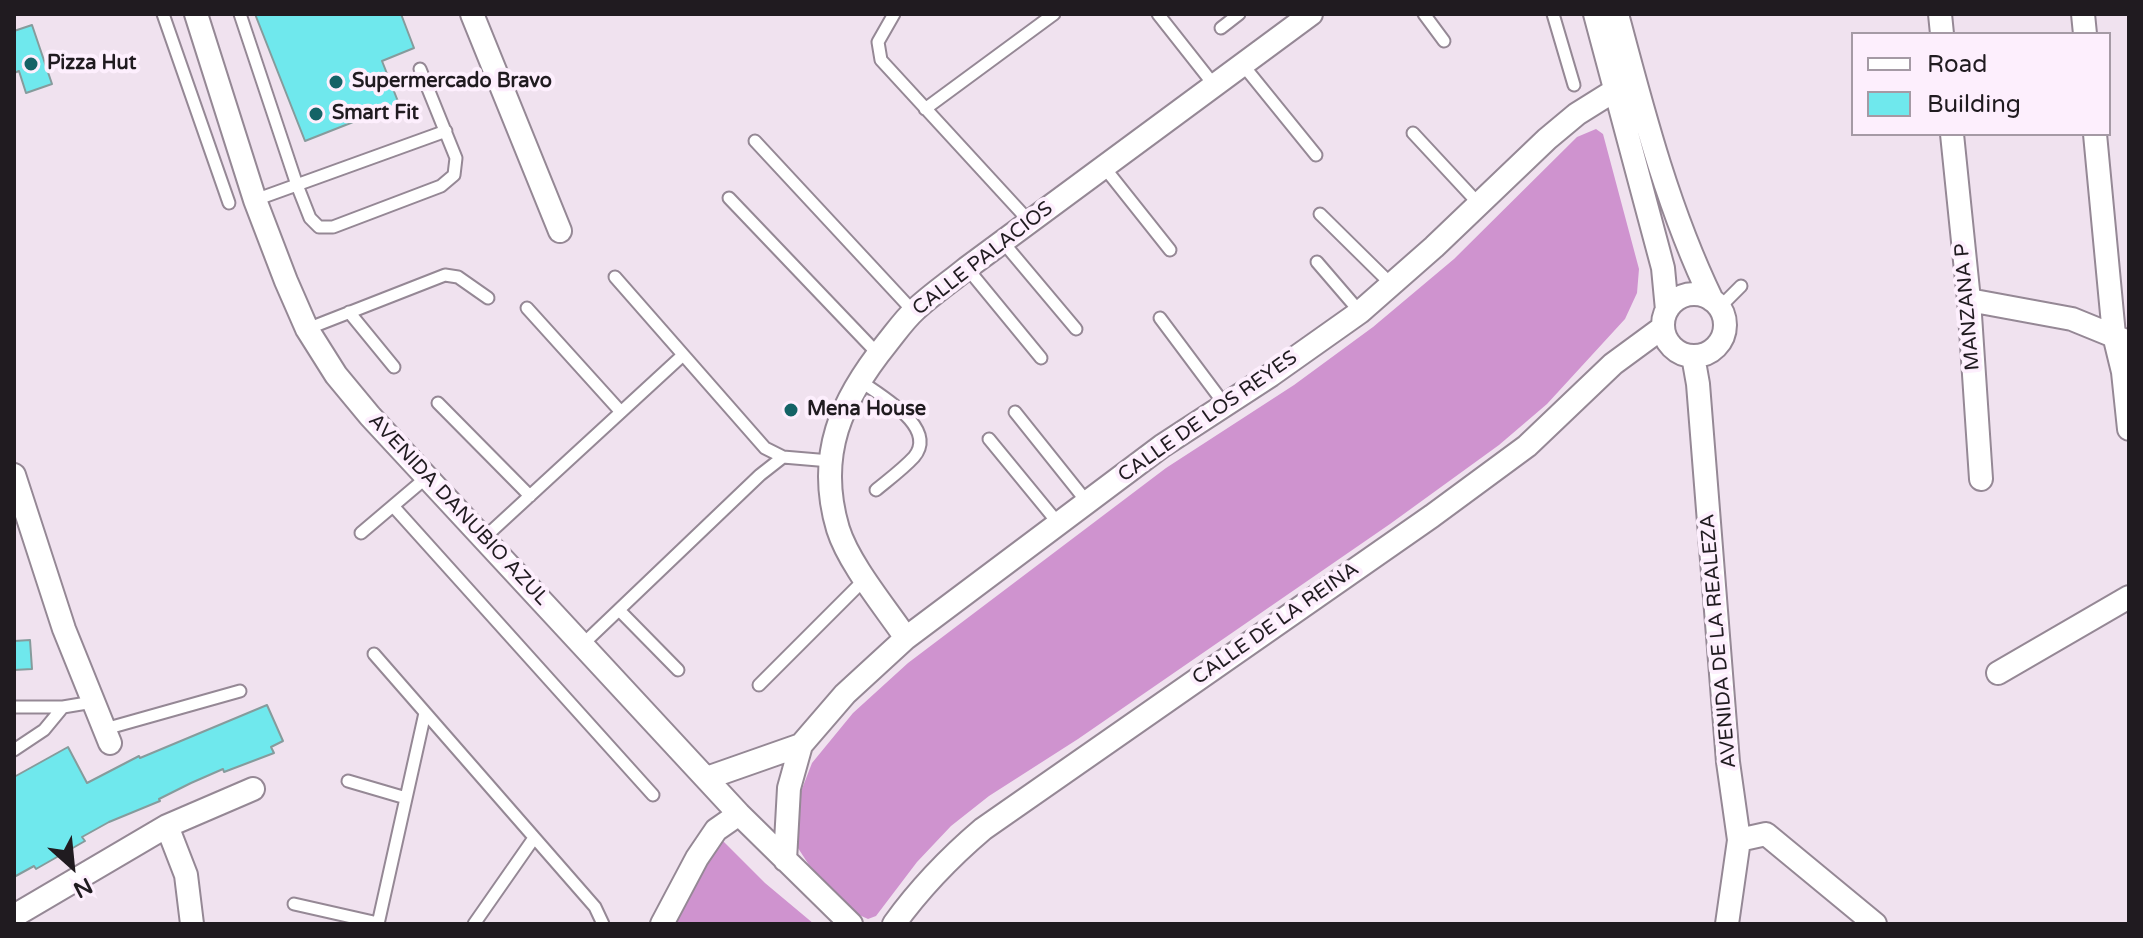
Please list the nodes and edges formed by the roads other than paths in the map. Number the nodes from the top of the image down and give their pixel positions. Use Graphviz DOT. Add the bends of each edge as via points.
graph roads {
  1 [pos="163,14"];
  2 [pos="196,14"];
  3 [pos="240,14"];
  4 [pos="472,14"];
  5 [pos="894,14"];
  6 [pos="1054,14"];
  7 [pos="1158,14"];
  8 [pos="1239,14"];
  9 [pos="1424,14"];
  10 [pos="1553,14"];
  11 [pos="1595,14"];
  12 [pos="1617,14"];
  13 [pos="1305,16"];
  14 [pos="1221,28"];
  15 [pos="1444,41"];
  16 [pos="1243,65"];
  17 [pos="420,69"];
  18 [pos="1214,85"];
  19 [pos="1574,85"];
  20 [pos="1617,89"];
  21 [pos="925,109"];
  22 [pos="446,131"];
  23 [pos="1413,133"];
  24 [pos="1952,136"];
  25 [pos="2095,136"];
  26 [pos="755,141"];
  27 [pos="1316,155"];
  28 [pos="1104,167"];
  29 [pos="297,185"];
  30 [pos="729,198"];
  31 [pos="255,200"];
  32 [pos="229,203"];
  33 [pos="1478,203"];
  34 [pos="1320,214"];
  35 [pos="1029,221"];
  36 [pos="560,231"];
  37 [pos="1002,241"];
  38 [pos="1170,250"];
  39 [pos="1317,262"];
  40 [pos="967,268"];
  41 [pos="615,277"];
  42 [pos="1391,284"];
  43 [pos="1741,286"];
  44 [pos="488,298"];
  45 [pos="1969,300"];
  46 [pos="1716,304"];
  47 [pos="527,308"];
  48 [pos="913,311"];
  49 [pos="349,312"];
  50 [pos="1360,312"];
  51 [pos="1160,318"];
  52 [pos="1664,319"];
  53 [pos="307,329"];
  54 [pos="1076,329"];
  55 [pos="2122,339"];
  56 [pos="878,354"];
  57 [pos="683,355"];
  58 [pos="1693,356"];
  59 [pos="1041,358"];
  60 [pos="394,367"];
  61 [pos="859,380"];
  62 [pos="438,403"];
  63 [pos="1225,405"];
  64 [pos="621,412"];
  65 [pos="1015,412"];
  66 [pos="2129,429"];
  67 [pos="989,439"];
  68 [pos="783,457"];
  69 [pos="830,461"];
  70 [pos="14,475"];
  71 [pos="427,477"];
  72 [pos="1981,479"];
  73 [pos="876,490"];
  74 [pos="530,496"];
  75 [pos="1087,502"];
  76 [pos="393,506"];
  77 [pos="1058,523"];
  78 [pos="361,533"];
  79 [pos="484,538"];
  80 [pos="865,579"];
  81 [pos="2129,597"];
  82 [pos="619,610"];
  83 [pos="906,638"];
  84 [pos="582,645"];
  85 [pos="374,654"];
  86 [pos="678,670"];
  87 [pos="1998,673"];
  88 [pos="759,685"];
  89 [pos="240,691"];
  90 [pos="93,702"];
  91 [pos="14,707"];
  92 [pos="63,707"];
  93 [pos="425,713"];
  94 [pos="107,736"];
  95 [pos="801,745"];
  96 [pos="14,750"];
  97 [pos="707,778"];
  98 [pos="348,781"];
  99 [pos="253,789"];
  100 [pos="653,795"];
  101 [pos="406,798"];
  102 [pos="739,814"];
  103 [pos="167,826"];
  104 [pos="534,838"];
  105 [pos="1739,840"];
  106 [pos="785,860"];
  107 [pos="294,904"];
  108 [pos="14,916"];
  109 [pos="192,924"];
  110 [pos="378,924"];
  111 [pos="474,924"];
  112 [pos="603,924"];
  113 [pos="662,924"];
  114 [pos="851,924"];
  115 [pos="894,924"];
  116 [pos="1727,924"];
  117 [pos="1875,924"];
  1 -- 32 [label="lane"];
  2 -- 31 [label="street, AVENIDA DANUBIO AZUL"];
  3 -- 29 [label="lane"];
  4 -- 36 [label="street"];
  5 -- 21 [label="lane" via="878,51 889,71"];
  6 -- 21 [label="lane"];
  7 -- 18 [label="lane"];
  8 -- 14 [label="lane"];
  9 -- 15 [label="lane"];
  10 -- 19 [label="lane"];
  11 -- 20 [label="street"];
  12 -- 46 [label="street" via="1667,194"];
  13 -- 16 [label="street, CALLE PALACIOS"];
  16 -- 18 [label="street, CALLE PALACIOS"];
  16 -- 27 [label="lane"];
  17 -- 22 [label="lane"];
  18 -- 28 [label="street, CALLE PALACIOS"];
  20 -- 33 [label="street, CALLE DE LOS REYES" via="1577,114"];
  20 -- 52 [label="street" via="1663,268"];
  21 -- 35 [label="lane"];
  22 -- 29 [label="lane"];
  22 -- 29 [label="lane" via="457,167 449,181 333,227 319,227 310,218"];
  23 -- 33 [label="lane"];
  24 -- 45 [label="street, MANZANA P"];
  25 -- 55 [label="street"];
  26 -- 48 [label="lane"];
  28 -- 35 [label="street, CALLE PALACIOS"];
  28 -- 38 [label="lane"];
  29 -- 31 [label="lane"];
  30 -- 56 [label="lane"];
  31 -- 53 [label="street, AVENIDA DANUBIO AZUL"];
  33 -- 42 [label="street, CALLE DE LOS REYES"];
  34 -- 42 [label="lane"];
  35 -- 37 [label="street, CALLE PALACIOS"];
  37 -- 40 [label="street, CALLE PALACIOS"];
  37 -- 54 [label="lane"];
  39 -- 50 [label="lane"];
  40 -- 48 [label="street, CALLE PALACIOS"];
  40 -- 59 [label="lane"];
  41 -- 57 [label="lane"];
  42 -- 50 [label="street, CALLE DE LOS REYES"];
  43 -- 46 [label="lane"];
  44 -- 49 [label="lane" via="458,277 445,275"];
  45 -- 55 [label="street" via="2072,319"];
  45 -- 72 [label="street, MANZANA P"];
  46 -- 52 [label="street" via="1693,294 1673,301"];
  46 -- 58 [label="street" via="1725,329 1721,340 1704,355"];
  47 -- 64 [label="lane"];
  48 -- 56 [label="street, CALLE PALACIOS"];
  49 -- 53 [label="lane"];
  49 -- 60 [label="lane"];
  50 -- 63 [label="street, CALLE DE LOS REYES"];
  51 -- 63 [label="lane"];
  52 -- 58 [label="street" via="1664,337 1676,351"];
  52 -- 115 [label="street, CALLE DE LA REINA" via="1516,455 983,829 951,857"];
  53 -- 71 [label="street, AVENIDA DANUBIO AZUL" via="336,375"];
  55 -- 66 [label="street"];
  56 -- 61 [label="street, CALLE PALACIOS"];
  57 -- 64 [label="lane"];
  57 -- 68 [label="lane" via="765,448"];
  58 -- 105 [label="street, AVENIDA DE LA REALEZA"];
  61 -- 69 [label="street, CALLE PALACIOS" via="843,408"];
  61 -- 73 [label="lane" via="905,415 921,436 913,458"];
  62 -- 74 [label="lane"];
  63 -- 75 [label="street, CALLE DE LOS REYES"];
  64 -- 74 [label="lane"];
  65 -- 75 [label="lane"];
  67 -- 77 [label="lane"];
  68 -- 69 [label="lane"];
  68 -- 82 [label="lane"];
  69 -- 80 [label="street, CALLE PALACIOS" via="839,532"];
  70 -- 90 [label="street"];
  71 -- 76 [label="lane"];
  71 -- 79 [label="street, AVENIDA DANUBIO AZUL"];
  74 -- 79 [label="lane"];
  75 -- 77 [label="street, CALLE DE LOS REYES"];
  76 -- 78 [label="lane"];
  76 -- 100 [label="lane"];
  77 -- 83 [label="street, CALLE DE LOS REYES"];
  79 -- 84 [label="street, AVENIDA DANUBIO AZUL"];
  80 -- 83 [label="street, CALLE PALACIOS"];
  80 -- 88 [label="lane"];
  81 -- 87 [label="street"];
  82 -- 84 [label="lane"];
  82 -- 86 [label="lane"];
  83 -- 95 [label="street, CALLE DE LOS REYES" via="845,694"];
  84 -- 97 [label="street, AVENIDA DANUBIO AZUL"];
  85 -- 93 [label="lane"];
  89 -- 94 [label="lane"];
  90 -- 92 [label="lane"];
  90 -- 94 [label="street"];
  91 -- 92 [label="lane"];
  92 -- 96 [label="lane" via="44,730"];
  93 -- 101 [label="lane"];
  93 -- 104 [label="lane"];
  95 -- 97 [label="street, CALLE DE LOS REYES"];
  95 -- 106 [label="street, CALLE DE LOS REYES" via="789,788"];
  97 -- 102 [label="street, AVENIDA DANUBIO AZUL"];
  98 -- 101 [label="lane"];
  99 -- 103 [label="street"];
  101 -- 110 [label="lane"];
  102 -- 106 [label="street, AVENIDA DANUBIO AZUL"];
  102 -- 113 [label="street" via="716,830"];
  103 -- 108 [label="street"];
  103 -- 109 [label="street" via="186,875"];
  104 -- 111 [label="lane"];
  104 -- 112 [label="lane" via="595,907"];
  105 -- 116 [label="street, AVENIDA DE LA REALEZA"];
  105 -- 117 [label="street" via="1766,834"];
  106 -- 114 [label="street, AVENIDA DANUBIO AZUL"];
  107 -- 110 [label="lane"];
}
